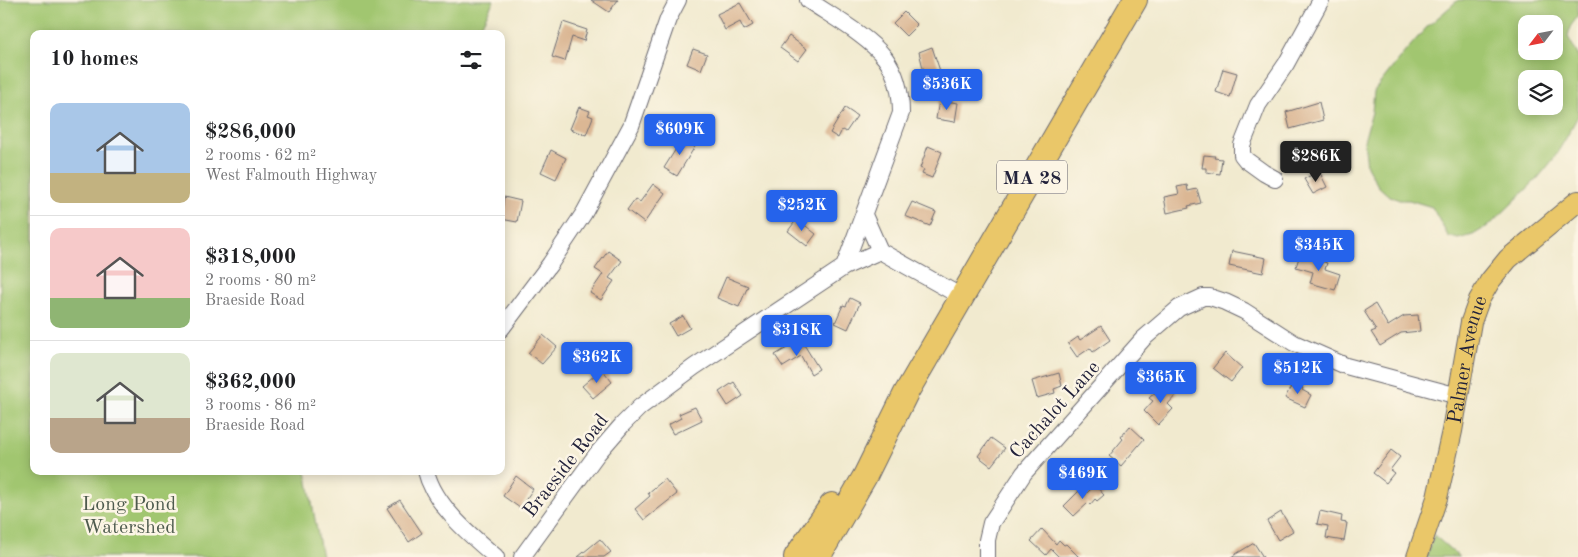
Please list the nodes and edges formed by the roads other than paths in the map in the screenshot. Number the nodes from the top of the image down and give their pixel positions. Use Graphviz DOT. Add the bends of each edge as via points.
graph roads {
  1 [pos="678,0"];
  2 [pos="808,0"];
  3 [pos="1135,0"];
  4 [pos="1321,0"];
  5 [pos="1275,179"];
  6 [pos="1578,201"];
  7 [pos="864,215"];
  8 [pos="880,251"];
  9 [pos="844,267"];
  10 [pos="962,297"];
  11 [pos="505,324"];
  12 [pos="906,394"];
  13 [pos="1458,396"];
  14 [pos="427,475"];
  15 [pos="496,557"];
  16 [pos="522,557"];
  17 [pos="796,557"];
  18 [pos="818,557"];
  19 [pos="987,557"];
  20 [pos="1417,557"];
  1 -- 11 [label="street" via="668,19 631,126 589,205"];
  2 -- 7 [label="street" via="871,43 886,59 901,96 901,113"];
  3 -- 10 [label="highway, MA 28"];
  4 -- 5 [label="street" via="1286,64 1258,105 1242,145 1242,155 1246,160"];
  6 -- 13 [label="main road, Palmer Avenue" via="1508,259 1490,281 1471,322"];
  7 -- 8 [label="street"];
  7 -- 9 [label="street"];
  8 -- 9 [label="street, Braeside Road"];
  8 -- 10 [label="street"];
  9 -- 16 [label="street, Braeside Road" via="640,407 597,454"];
  10 -- 12 [label="highway, MA 28"];
  12 -- 17 [label="highway, MA 28"];
  12 -- 18 [label="highway, MA 28" via="865,476"];
  13 -- 19 [label="street, Cachalot Lane" via="1346,366 1294,343 1244,311 1203,297 1179,308 1143,340 1024,473 991,523"];
  13 -- 20 [label="main road, Palmer Avenue" via="1437,498"];
  14 -- 15 [label="street" via="444,506"];
}
